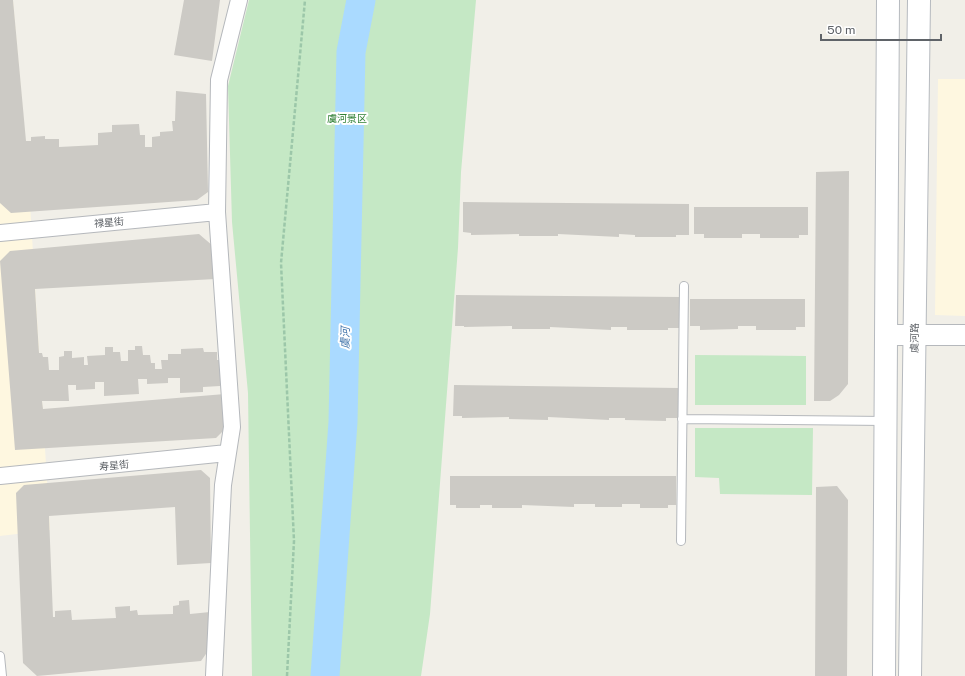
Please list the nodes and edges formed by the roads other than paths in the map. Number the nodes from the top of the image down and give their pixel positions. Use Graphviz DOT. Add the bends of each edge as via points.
graph roads {
  1 [pos="239,0"];
  2 [pos="888,0"];
  3 [pos="919,0"];
  4 [pos="217,212"];
  5 [pos="0,232"];
  6 [pos="684,286"];
  7 [pos="914,334"];
  8 [pos="886,335"];
  9 [pos="965,335"];
  10 [pos="682,419"];
  11 [pos="886,421"];
  12 [pos="227,453"];
  13 [pos="0,476"];
  14 [pos="681,541"];
  15 [pos="0,656"];
  16 [pos="2,676"];
  17 [pos="214,676"];
  18 [pos="884,676"];
  19 [pos="910,676"];
  1 -- 4 [label="street" via="219,80"];
  2 -- 8 [label="main road"];
  3 -- 7 [label="main road, 虞河路"];
  4 -- 5 [label="street, 禄星街"];
  4 -- 12 [label="street" via="232,427"];
  6 -- 10 [label="lane"];
  7 -- 8 [label="street"];
  7 -- 9 [label="street"];
  7 -- 19 [label="main road, 虞河路"];
  8 -- 11 [label="main road"];
  10 -- 11 [label="lane"];
  10 -- 14 [label="lane"];
  11 -- 18 [label="main road"];
  12 -- 13 [label="street, 寿星街"];
  12 -- 17 [label="street" via="223,485"];
  15 -- 16 [label="lane"];
}
